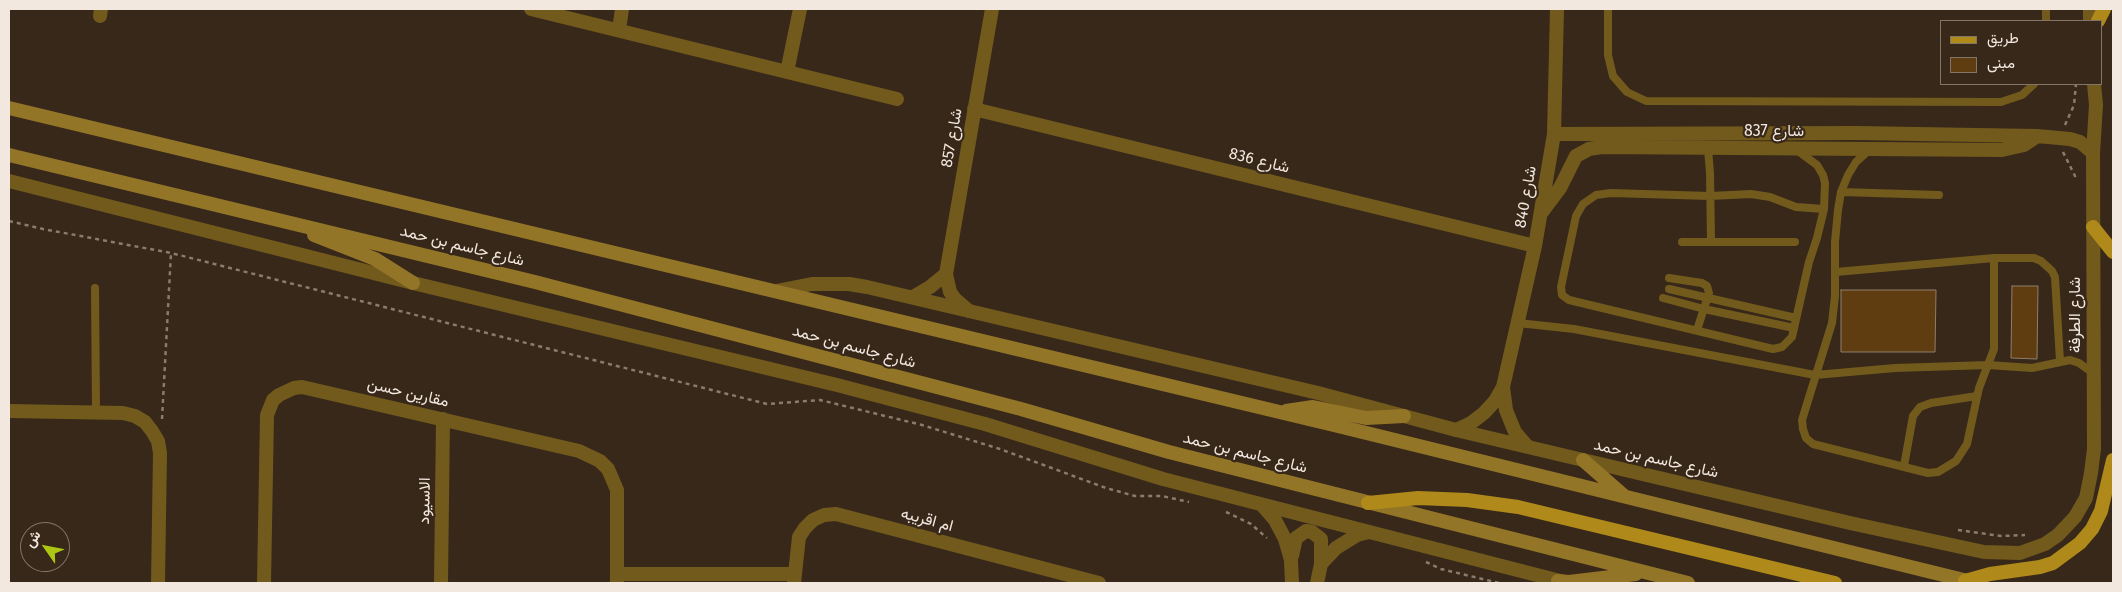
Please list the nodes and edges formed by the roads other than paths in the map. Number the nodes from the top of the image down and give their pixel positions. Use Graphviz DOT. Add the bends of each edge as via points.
graph roads {
  1 [pos="531,9"];
  2 [pos="622,9"];
  3 [pos="800,9"];
  4 [pos="992,9"];
  5 [pos="1557,9"];
  6 [pos="1608,9"];
  7 [pos="619,30"];
  8 [pos="786,72"];
  9 [pos="2033,85"];
  10 [pos="2094,85"];
  11 [pos="897,100"];
  12 [pos="9,108"];
  13 [pos="974,109"];
  14 [pos="1554,134"];
  15 [pos="2037,136"];
  16 [pos="1708,148"];
  17 [pos="1796,149"];
  18 [pos="1869,150"];
  19 [pos="2093,153"];
  20 [pos="9,155"];
  21 [pos="9,181"];
  22 [pos="1841,192"];
  23 [pos="1939,195"];
  24 [pos="1710,196"];
  25 [pos="1824,209"];
  26 [pos="1542,212"];
  27 [pos="286,222"];
  28 [pos="2093,227"];
  29 [pos="1682,242"];
  30 [pos="1711,242"];
  31 [pos="1795,242"];
  32 [pos="1535,246"];
  33 [pos="2113,252"];
  34 [pos="1994,258"];
  35 [pos="1836,272"];
  36 [pos="946,274"];
  37 [pos="1669,278"];
  38 [pos="413,283"];
  39 [pos="95,288"];
  40 [pos="1669,289"];
  41 [pos="776,291"];
  42 [pos="913,297"];
  43 [pos="1663,298"];
  44 [pos="1707,298"];
  45 [pos="1704,309"];
  46 [pos="969,311"];
  47 [pos="1796,318"];
  48 [pos="1518,323"];
  49 [pos="1794,328"];
  50 [pos="1697,330"];
  51 [pos="2060,361"];
  52 [pos="1988,365"];
  53 [pos="2093,373"];
  54 [pos="1816,375"];
  55 [pos="1503,387"];
  56 [pos="1977,396"];
  57 [pos="9,411"];
  58 [pos="96,411"];
  59 [pos="1280,412"];
  60 [pos="1404,416"];
  61 [pos="443,419"];
  62 [pos="1456,430"];
  63 [pos="1527,446"];
  64 [pos="1583,460"];
  65 [pos="2113,460"];
  66 [pos="1904,466"];
  67 [pos="1625,497"];
  68 [pos="1368,503"];
  69 [pos="1260,504"];
  70 [pos="1369,532"];
  71 [pos="2058,535"];
  72 [pos="1291,560"];
  73 [pos="1321,564"];
  74 [pos="1644,573"];
  75 [pos="617,579"];
  76 [pos="794,579"];
  77 [pos="1563,582"];
  78 [pos="1970,582"];
  79 [pos="158,583"];
  80 [pos="264,583"];
  81 [pos="441,583"];
  82 [pos="1099,583"];
  83 [pos="1292,583"];
  84 [pos="1317,583"];
  85 [pos="1688,583"];
  86 [pos="1835,583"];
  1 -- 7 [label="street"];
  2 -- 7 [label="street"];
  3 -- 8 [label="street"];
  4 -- 13 [label="street, شارع 857"];
  5 -- 14 [label="street, شارع 840"];
  6 -- 9 [label="lane" via="1608,55 1613,76 1627,92 1646,101 2001,102 2022,95"];
  7 -- 8 [label="street"];
  8 -- 11 [label="street"];
  10 -- 19 [label="street, شارع الطرفة"];
  12 -- 41 [label="main road, شارع جاسم بن حمد"];
  13 -- 32 [label="street, شارع 836"];
  13 -- 36 [label="street, شارع 857"];
  14 -- 15 [label="street, شارع 837"];
  14 -- 26 [label="street, شارع 840"];
  15 -- 18 [label="street, شارع 837" via="2010,149"];
  15 -- 19 [label="street, شارع 837" via="2080,142"];
  16 -- 17 [label="street, شارع 837"];
  16 -- 24 [label="lane"];
  16 -- 26 [label="street, شارع 837" via="1589,149 1572,161 1560,188"];
  17 -- 18 [label="street, شارع 837"];
  17 -- 25 [label="lane" via="1817,165 1823,175"];
  18 -- 22 [label="lane" via="1856,162"];
  19 -- 28 [label="street, شارع الطرفة"];
  20 -- 27 [label="main road, شارع جاسم بن حمد"];
  21 -- 38 [label="street"];
  22 -- 23 [label="lane"];
  22 -- 35 [label="lane" via="1836,226"];
  24 -- 25 [label="lane" via="1751,194 1796,207"];
  24 -- 30 [label="lane"];
  24 -- 50 [label="lane" via="1603,193 1589,199 1576,216 1561,287 1562,295 1569,300"];
  25 -- 47 [label="lane"];
  26 -- 32 [label="street, شارع 840"];
  27 -- 38 [label="main road" via="375,259"];
  27 -- 68 [label="main road, شارع جاسم بن حمد" via="535,282"];
  28 -- 33 [label="main road"];
  28 -- 53 [label="street, شارع الطرفة"];
  29 -- 30 [label="lane"];
  30 -- 31 [label="lane"];
  32 -- 48 [label="street, شارع 840"];
  34 -- 35 [label="lane"];
  34 -- 51 [label="lane" via="2034,258 2052,270 2056,284"];
  34 -- 52 [label="lane" via="1995,343"];
  35 -- 54 [label="lane" via="1832,323"];
  36 -- 42 [label="street"];
  36 -- 46 [label="street, شارع 857" via="950,292"];
  37 -- 44 [label="lane" via="1705,284 1709,290"];
  38 -- 69 [label="street" via="837,385 985,424 1154,476"];
  39 -- 58 [label="lane"];
  40 -- 44 [label="lane"];
  41 -- 42 [label="street, شارع جاسم بن حمد" via="812,284 840,284"];
  41 -- 59 [label="main road, شارع جاسم بن حمد"];
  42 -- 46 [label="street, شارع جاسم بن حمد"];
  43 -- 45 [label="lane"];
  44 -- 45 [label="lane"];
  44 -- 47 [label="lane"];
  45 -- 49 [label="lane"];
  45 -- 50 [label="lane"];
  46 -- 60 [label="street, شارع جاسم بن حمد"];
  47 -- 49 [label="lane"];
  48 -- 54 [label="lane" via="1574,329"];
  48 -- 55 [label="street, شارع 840"];
  49 -- 50 [label="lane" via="1790,341 1778,349"];
  51 -- 52 [label="lane" via="2032,368"];
  51 -- 53 [label="lane" via="2080,363"];
  52 -- 54 [label="lane"];
  52 -- 56 [label="lane"];
  53 -- 71 [label="street, شارع الطرفة" via="2091,473 2082,505"];
  54 -- 66 [label="lane" via="1802,420 1806,438 1821,447"];
  55 -- 62 [label="street, شارع 840" via="1484,413"];
  55 -- 63 [label="street, شارع 840" via="1510,420"];
  56 -- 66 [label="lane" via="1931,403 1920,408 1913,416"];
  56 -- 66 [label="lane" via="1967,444 1956,461 1938,472 1928,473"];
  57 -- 58 [label="street"];
  58 -- 79 [label="street" via="124,412 134,416 148,426 158,441"];
  59 -- 60 [label="main road" via="1313,407 1366,418"];
  59 -- 67 [label="main road, شارع جاسم بن حمد"];
  60 -- 62 [label="street, شارع جاسم بن حمد"];
  61 -- 75 [label="street, مقارين حسن" via="579,451 600,461 611,474 617,490"];
  61 -- 80 [label="street, مقارين حسن" via="302,387 279,394 267,416"];
  61 -- 81 [label="street, الاسيود"];
  62 -- 63 [label="street, شارع جاسم بن حمد"];
  63 -- 64 [label="street, شارع جاسم بن حمد"];
  64 -- 67 [label="main road"];
  64 -- 71 [label="street, شارع جاسم بن حمد" via="1984,552 2020,553 2045,544"];
  65 -- 78 [label="main road" via="2101,511 2080,543 2053,563 1990,574"];
  67 -- 78 [label="main road, شارع جاسم بن حمد"];
  68 -- 74 [label="main road, شارع جاسم بن حمد"];
  68 -- 86 [label="main road" via="1418,498 1518,507"];
  69 -- 70 [label="street"];
  69 -- 72 [label="street" via="1280,529"];
  70 -- 73 [label="street" via="1346,540"];
  70 -- 77 [label="street"];
  72 -- 73 [label="street" via="1296,538 1306,531 1321,539"];
  72 -- 83 [label="street"];
  73 -- 84 [label="street"];
  74 -- 77 [label="main road"];
  74 -- 85 [label="main road, شارع جاسم بن حمد"];
  75 -- 76 [label="street, مقارين حسن"];
  76 -- 82 [label="street, ام اقريبه" via="799,537 814,520 836,514"];
}
